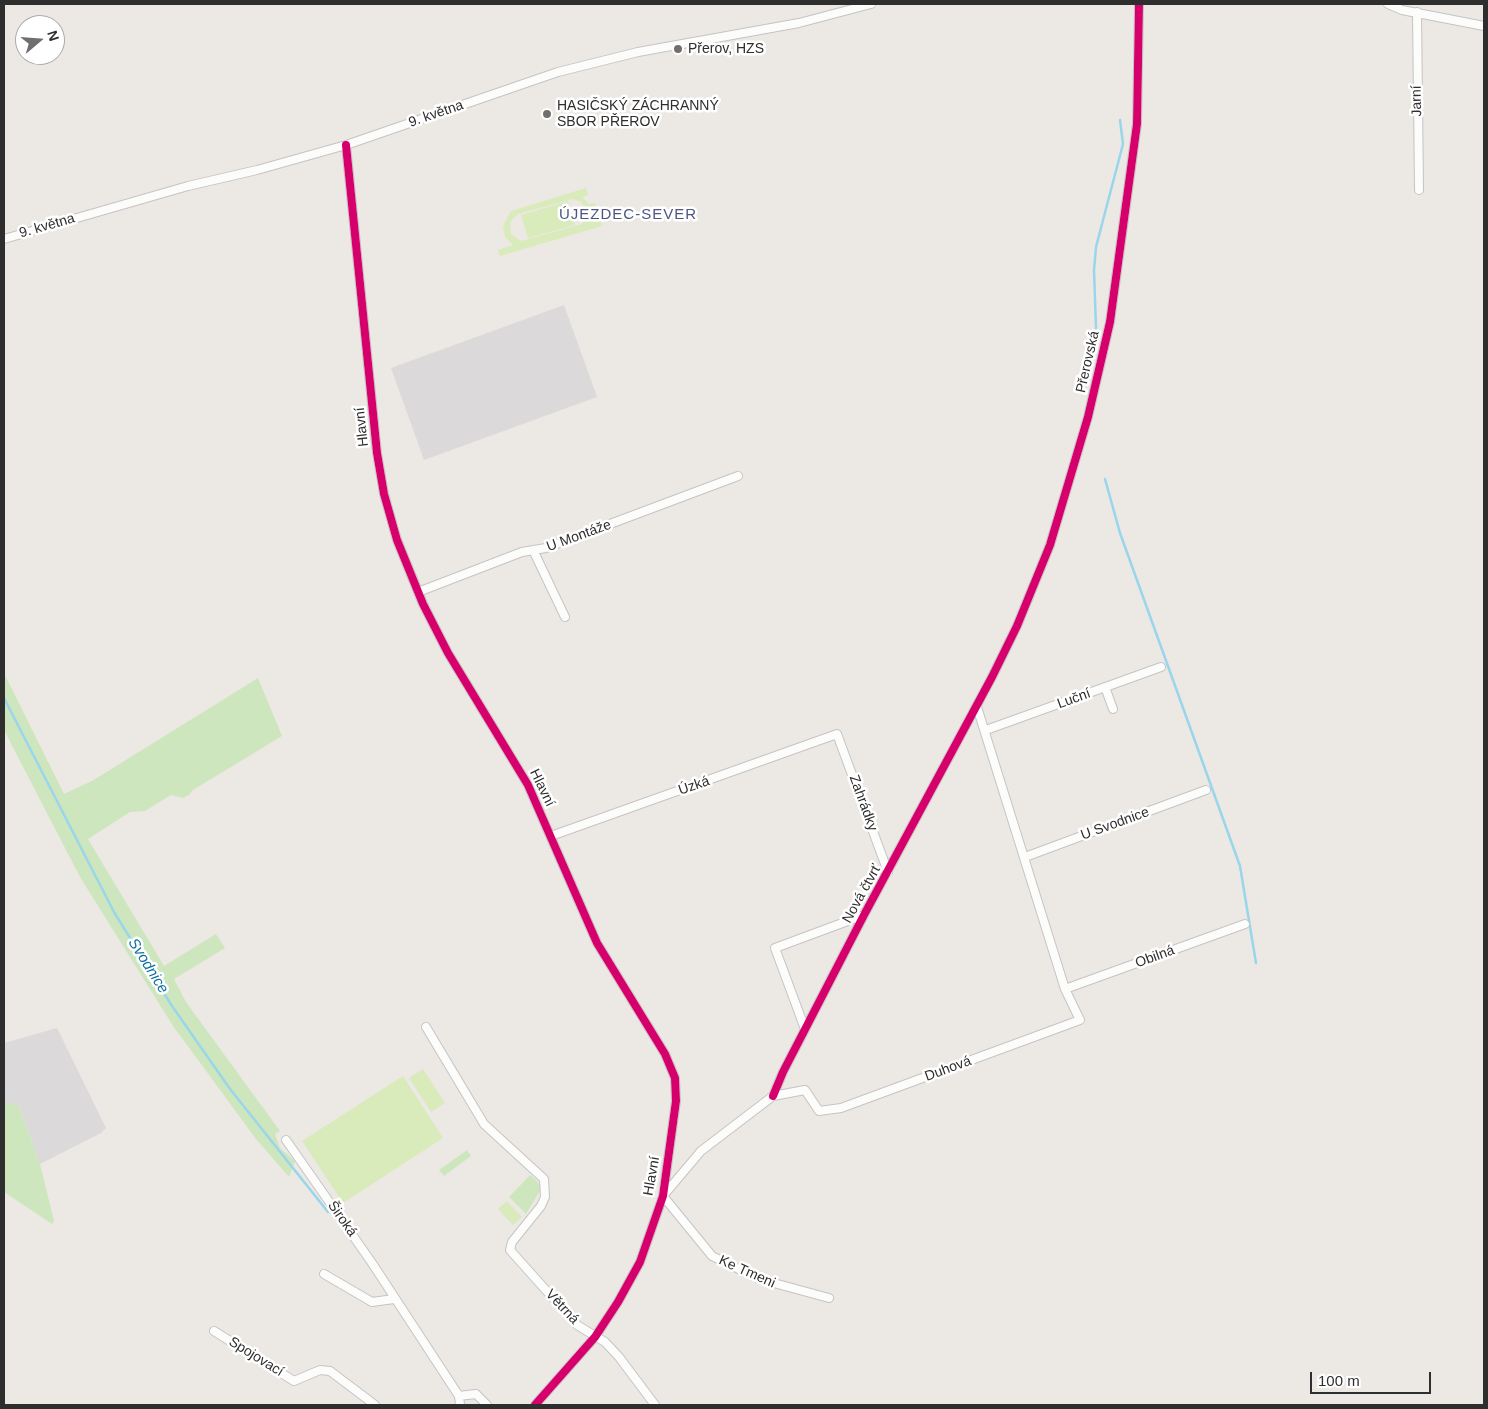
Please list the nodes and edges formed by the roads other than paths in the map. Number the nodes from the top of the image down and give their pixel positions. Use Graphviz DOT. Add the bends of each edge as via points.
graph roads {
  1 [pos="871,4"];
  2 [pos="1139,4"];
  3 [pos="1388,4"];
  4 [pos="1417,12"];
  5 [pos="1484,26"];
  6 [pos="346,145"];
  7 [pos="1419,190"];
  8 [pos="4,239"];
  9 [pos="738,476"];
  10 [pos="533,550"];
  11 [pos="418,592"];
  12 [pos="565,617"];
  13 [pos="1161,667"];
  14 [pos="1105,688"];
  15 [pos="977,707"];
  16 [pos="1113,709"];
  17 [pos="986,730"];
  18 [pos="837,734"];
  19 [pos="1206,790"];
  20 [pos="551,836"];
  21 [pos="1025,857"];
  22 [pos="888,872"];
  23 [pos="864,915"];
  24 [pos="1244,924"];
  25 [pos="1065,989"];
  26 [pos="426,1027"];
  27 [pos="805,1029"];
  28 [pos="774,1096"];
  29 [pos="286,1140"];
  30 [pos="663,1196"];
  31 [pos="324,1274"];
  32 [pos="830,1298"];
  33 [pos="394,1300"];
  34 [pos="214,1332"];
  35 [pos="595,1337"];
  36 [pos="459,1396"];
  37 [pos="375,1405"];
  38 [pos="460,1405"];
  39 [pos="487,1405"];
  40 [pos="535,1405"];
  41 [pos="655,1405"];
  1 -- 6 [label="street, 9. května" via="799,22 638,52 558,72"];
  2 -- 15 [label="street, Přerovská" via="1137,124 1106,341 1086,426 1050,545 1017,626"];
  3 -- 4 [label="street"];
  4 -- 5 [label="street"];
  4 -- 7 [label="street, Jarní"];
  6 -- 8 [label="street, 9. května" via="179,188"];
  6 -- 11 [label="street, Hlavní" via="377,453 397,540"];
  9 -- 10 [label="street, U Montáže" via="546,548"];
  10 -- 11 [label="street, U Montáže"];
  10 -- 12 [label="street"];
  11 -- 20 [label="street, Hlavní" via="448,653 528,784"];
  13 -- 14 [label="street, Luční"];
  14 -- 16 [label="street"];
  14 -- 17 [label="street, Luční"];
  15 -- 17 [label="street"];
  15 -- 22 [label="street, Nová čtvrť"];
  17 -- 21 [label="street"];
  18 -- 20 [label="street, Úzká"];
  18 -- 22 [label="street, Zahrádky"];
  19 -- 21 [label="street, U Svodnice"];
  20 -- 30 [label="street, Hlavní" via="597,943 665,1054 675,1078 676,1101"];
  21 -- 25 [label="street"];
  22 -- 23 [label="street, Nová čtvrť"];
  23 -- 27 [label="street, Nová čtvrť"];
  23 -- 27 [label="street, Nová čtvrť" via="775,948"];
  24 -- 25 [label="street, Obilná"];
  25 -- 28 [label="street, Duhová" via="1080,1020 841,1108 819,1111 805,1090"];
  26 -- 35 [label="street, Větrná" via="484,1124 544,1179 545,1196 541,1206 512,1242 510,1250 577,1325"];
  27 -- 28 [label="street, Nová čtvrť"];
  28 -- 30 [label="street" via="701,1151"];
  29 -- 33 [label="street, Široká" via="368,1256"];
  30 -- 32 [label="street, Ke Tmeni" via="712,1256 759,1280"];
  30 -- 35 [label="street, Hlavní" via="640,1262"];
  31 -- 33 [label="street" via="372,1302"];
  33 -- 36 [label="street, Široká"];
  34 -- 37 [label="street, Spojovací" via="294,1381 320,1370 330,1370"];
  35 -- 40 [label="street, Hlavní"];
  35 -- 41 [label="street, Větrná" via="620,1357"];
  36 -- 38 [label="street, Široká"];
  36 -- 39 [label="street" via="476,1394"];
}
